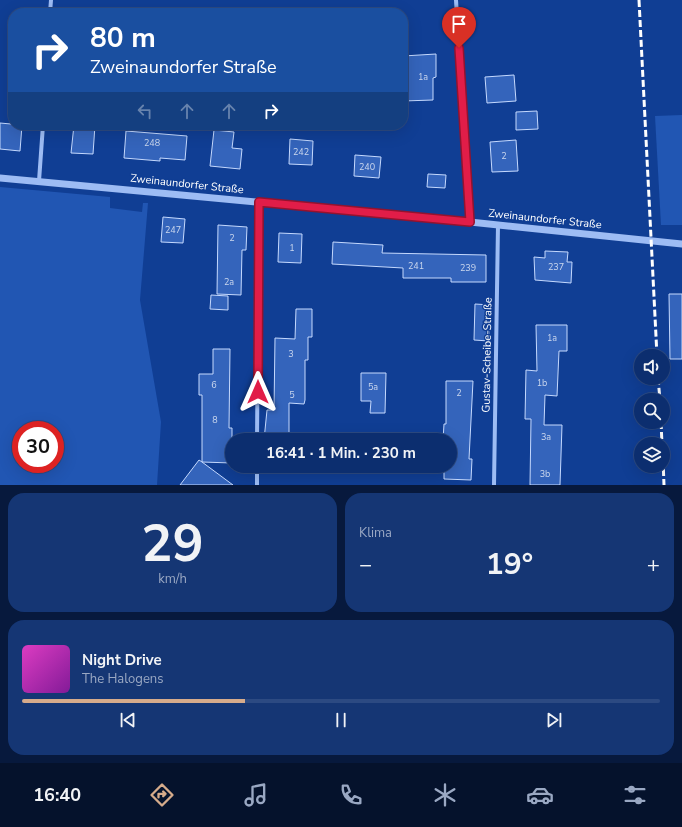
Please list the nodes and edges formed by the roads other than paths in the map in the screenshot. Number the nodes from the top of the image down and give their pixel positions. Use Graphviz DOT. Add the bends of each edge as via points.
graph roads {
  1 [pos="456,0"];
  2 [pos="43,130"];
  3 [pos="0,178"];
  4 [pos="39,181"];
  5 [pos="259,202"];
  6 [pos="470,222"];
  7 [pos="498,225"];
  8 [pos="682,244"];
  9 [pos="257,433"];
  10 [pos="257,473"];
  11 [pos="257,485"];
  12 [pos="494,485"];
  1 -- 6 [label="street"];
  2 -- 4 [label="street"];
  3 -- 4 [label="street, Zweinaundorfer Straße"];
  4 -- 5 [label="street, Zweinaundorfer Straße"];
  5 -- 6 [label="street, Zweinaundorfer Straße"];
  5 -- 9 [label="street"];
  6 -- 7 [label="street, Zweinaundorfer Straße"];
  7 -- 8 [label="street, Zweinaundorfer Straße"];
  7 -- 12 [label="street, Gustav-Scheibe-Straße"];
  10 -- 11 [label="street"];
}
